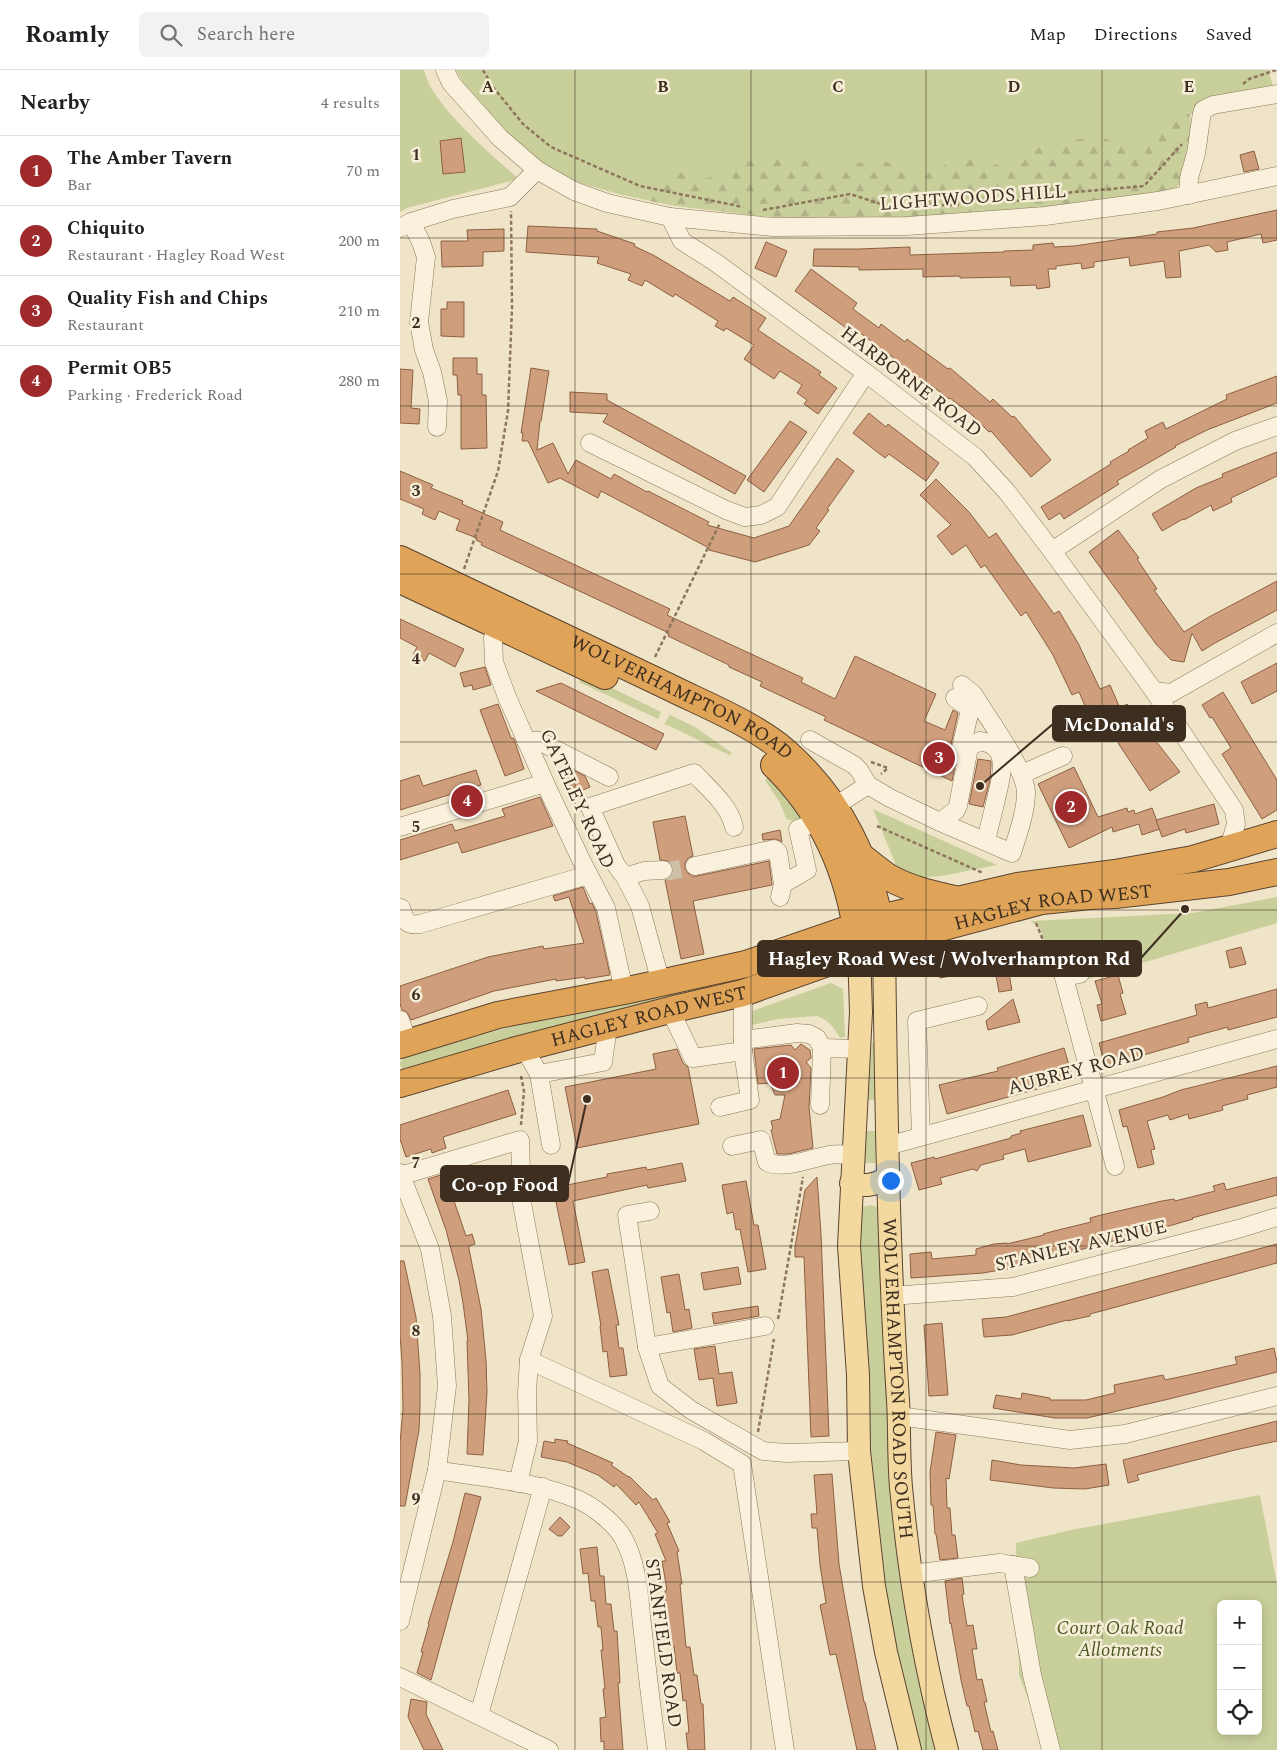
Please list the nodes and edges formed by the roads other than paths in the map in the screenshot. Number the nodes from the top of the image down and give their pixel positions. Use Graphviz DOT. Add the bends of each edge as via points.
graph roads {
  1 [pos="445,70"];
  2 [pos="1277,94"];
  3 [pos="537,170"];
  4 [pos="1277,176"];
  5 [pos="1189,195"];
  6 [pos="670,217"];
  7 [pos="406,225"];
  8 [pos="866,372"];
  9 [pos="1277,426"];
  10 [pos="438,427"];
  11 [pos="590,443"];
  12 [pos="1052,551"];
  13 [pos="400,559"];
  14 [pos="400,580"];
  15 [pos="501,617"];
  16 [pos="1277,633"];
  17 [pos="1154,691"];
  18 [pos="810,740"];
  19 [pos="526,741"];
  20 [pos="1063,756"];
  21 [pos="1022,774"];
  22 [pos="609,777"];
  23 [pos="545,783"];
  24 [pos="868,785"];
  25 [pos="827,813"];
  26 [pos="940,822"];
  27 [pos="400,827"];
  28 [pos="734,827"];
  29 [pos="1277,834"];
  30 [pos="986,842"];
  31 [pos="1229,848"];
  32 [pos="861,856"];
  33 [pos="695,866"];
  34 [pos="663,870"];
  35 [pos="1277,872"];
  36 [pos="588,874"];
  37 [pos="625,877"];
  38 [pos="959,900"];
  39 [pos="401,908"];
  40 [pos="868,922"];
  41 [pos="884,943"];
  42 [pos="859,951"];
  43 [pos="1059,959"];
  44 [pos="660,983"];
  45 [pos="624,990"];
  46 [pos="743,993"];
  47 [pos="978,1006"];
  48 [pos="670,1010"];
  49 [pos="608,1026"];
  50 [pos="403,1036"];
  51 [pos="1277,1039"];
  52 [pos="743,1045"];
  53 [pos="822,1048"];
  54 [pos="859,1048"];
  55 [pos="520,1049"];
  56 [pos="540,1074"];
  57 [pos="400,1084"];
  58 [pos="1093,1088"];
  59 [pos="820,1105"];
  60 [pos="720,1107"];
  61 [pos="855,1119"];
  62 [pos="886,1123"];
  63 [pos="922,1136"];
  64 [pos="551,1145"];
  65 [pos="732,1146"];
  66 [pos="887,1146"];
  67 [pos="853,1155"];
  68 [pos="1115,1166"];
  69 [pos="400,1175"];
  70 [pos="888,1178"];
  71 [pos="851,1183"];
  72 [pos="650,1211"];
  73 [pos="1277,1218"];
  74 [pos="891,1296"];
  75 [pos="773,1326"];
  76 [pos="648,1347"];
  77 [pos="530,1360"];
  78 [pos="1277,1396"];
  79 [pos="899,1416"];
  80 [pos="859,1451"];
  81 [pos="438,1470"];
  82 [pos="518,1483"];
  83 [pos="543,1488"];
  84 [pos="911,1574"];
  85 [pos="400,1620"];
  86 [pos="400,1676"];
  87 [pos="479,1715"];
  88 [pos="549,1750"];
  89 [pos="657,1750"];
  90 [pos="784,1750"];
  91 [pos="910,1750"];
  92 [pos="947,1750"];
  93 [pos="1050,1750"];
  1 -- 3 [label="street" via="451,83 500,138"];
  2 -- 5 [label="street" via="1213,105 1203,110 1196,153 1187,180"];
  3 -- 6 [label="street" via="574,191 607,203"];
  3 -- 7 [label="street" via="510,197 453,208"];
  4 -- 5 [label="street, LIGHTWOODS HILL"];
  5 -- 6 [label="street, LIGHTWOODS HILL" via="1045,216 908,226 773,227"];
  6 -- 8 [label="street, HARBORNE ROAD" via="682,242 715,262"];
  7 -- 10 [label="street" via="421,242 426,257 419,322 432,372 430,400"];
  8 -- 11 [label="street" via="777,507 761,514 745,517 726,510"];
  8 -- 12 [label="street, HARBORNE ROAD" via="975,457 1007,492"];
  9 -- 12 [label="street" via="1235,442 1161,479"];
  12 -- 17 [label="street, HARBORNE ROAD"];
  13 -- 15 [label="highway, WOLVERHAMPTON ROAD"];
  14 -- 15 [label="highway, WOLVERHAMPTON ROAD"];
  15 -- 19 [label="street, GATELEY ROAD" via="493,638 494,662"];
  15 -- 25 [label="highway, WOLVERHAMPTON ROAD" via="765,756 789,779 812,809"];
  16 -- 17 [label="street" via="1171,693"];
  17 -- 31 [label="street, HARBORNE ROAD" via="1234,810 1236,824"];
  18 -- 24 [label="street" via="854,765"];
  19 -- 22 [label="street" via="539,741"];
  19 -- 23 [label="street, GATELEY ROAD"];
  20 -- 21 [label="street"];
  21 -- 26 [label="street" via="973,694 958,692 969,714"];
  21 -- 30 [label="street" via="1026,804 1012,853"];
  23 -- 27 [label="street"];
  23 -- 36 [label="street, GATELEY ROAD"];
  24 -- 25 [label="street"];
  24 -- 26 [label="street"];
  25 -- 32 [label="highway, WOLVERHAMPTON ROAD" via="850,830"];
  25 -- 33 [label="street" via="798,829 807,870 782,890 778,852 774,850"];
  25 -- 40 [label="highway, WOLVERHAMPTON ROAD" via="830,841"];
  26 -- 30 [label="street"];
  26 -- 30 [label="street" via="958,806 969,747 980,741 989,743 998,752 1003,768"];
  28 -- 37 [label="street" via="726,809 694,773 590,807 616,865"];
  29 -- 31 [label="highway, HAGLEY ROAD WEST"];
  31 -- 38 [label="highway, HAGLEY ROAD WEST" via="1193,859 1018,886"];
  32 -- 38 [label="highway" via="888,877 917,890"];
  32 -- 40 [label="highway, WOLVERHAMPTON ROAD"];
  34 -- 37 [label="street"];
  35 -- 41 [label="highway, HAGLEY ROAD WEST" via="1229,882 1042,901"];
  36 -- 39 [label="street" via="420,924 406,922"];
  36 -- 45 [label="street, GATELEY ROAD" via="606,908"];
  37 -- 44 [label="street" via="640,906"];
  38 -- 40 [label="highway, HAGLEY ROAD WEST"];
  40 -- 41 [label="highway"];
  40 -- 42 [label="highway"];
  40 -- 44 [label="highway, HAGLEY ROAD WEST" via="746,964"];
  41 -- 42 [label="highway, HAGLEY ROAD WEST"];
  41 -- 62 [label="main road, WOLVERHAMPTON ROAD SOUTH"];
  42 -- 46 [label="highway, HAGLEY ROAD WEST"];
  42 -- 54 [label="main road, WOLVERHAMPTON ROAD SOUTH"];
  43 -- 58 [label="street" via="1072,975"];
  44 -- 45 [label="highway, HAGLEY ROAD WEST"];
  45 -- 50 [label="highway, HAGLEY ROAD WEST"];
  46 -- 48 [label="highway, HAGLEY ROAD WEST"];
  46 -- 52 [label="street"];
  47 -- 63 [label="street" via="917,1021"];
  48 -- 49 [label="highway, HAGLEY ROAD WEST"];
  48 -- 52 [label="street" via="693,1058"];
  49 -- 55 [label="highway, HAGLEY ROAD WEST"];
  49 -- 56 [label="street" via="603,1062"];
  51 -- 58 [label="street, AUBREY ROAD"];
  52 -- 53 [label="street" via="797,1033 817,1038"];
  52 -- 60 [label="street" via="750,1100"];
  53 -- 54 [label="street"];
  53 -- 59 [label="street"];
  54 -- 61 [label="main road, WOLVERHAMPTON ROAD SOUTH"];
  55 -- 56 [label="street"];
  55 -- 57 [label="highway, HAGLEY ROAD WEST"];
  56 -- 64 [label="street"];
  58 -- 63 [label="street, AUBREY ROAD"];
  58 -- 68 [label="street"];
  61 -- 62 [label="main road" via="866,1114 878,1116"];
  61 -- 67 [label="main road, WOLVERHAMPTON ROAD SOUTH"];
  62 -- 66 [label="main road, WOLVERHAMPTON ROAD SOUTH"];
  63 -- 66 [label="street, AUBREY ROAD"];
  65 -- 67 [label="street" via="761,1140 767,1162 772,1164 799,1162 831,1154"];
  66 -- 70 [label="main road, WOLVERHAMPTON ROAD SOUTH"];
  67 -- 71 [label="main road, WOLVERHAMPTON ROAD SOUTH"];
  69 -- 77 [label="street" via="520,1140 522,1203 543,1316"];
  69 -- 81 [label="street" via="430,1248 442,1316 447,1386"];
  70 -- 71 [label="main road" via="874,1186"];
  70 -- 74 [label="main road, WOLVERHAMPTON ROAD SOUTH"];
  71 -- 80 [label="main road, WOLVERHAMPTON ROAD SOUTH" via="849,1246 858,1375"];
  72 -- 76 [label="street" via="627,1215"];
  73 -- 74 [label="street, STANLEY AVENUE" via="1013,1288"];
  74 -- 79 [label="main road, WOLVERHAMPTON ROAD SOUTH"];
  75 -- 76 [label="street"];
  76 -- 80 [label="street" via="660,1386 691,1410 764,1451"];
  77 -- 82 [label="street" via="528,1441"];
  77 -- 90 [label="street" via="704,1441 742,1464"];
  78 -- 79 [label="street" via="1126,1434 1070,1440"];
  79 -- 84 [label="main road, WOLVERHAMPTON ROAD SOUTH" via="901,1496"];
  80 -- 91 [label="main road, WOLVERHAMPTON ROAD SOUTH" via="874,1586"];
  81 -- 82 [label="street, STANFIELD ROAD"];
  81 -- 85 [label="street"];
  82 -- 83 [label="street, STANFIELD ROAD"];
  83 -- 87 [label="street"];
  83 -- 89 [label="street, STANFIELD ROAD" via="580,1500 597,1510 621,1535 628,1549 638,1596"];
  84 -- 92 [label="main road, WOLVERHAMPTON ROAD SOUTH" via="922,1641"];
  84 -- 93 [label="street" via="1000,1563 1021,1566 1032,1675"];
  86 -- 87 [label="street"];
  87 -- 88 [label="street"];
}
